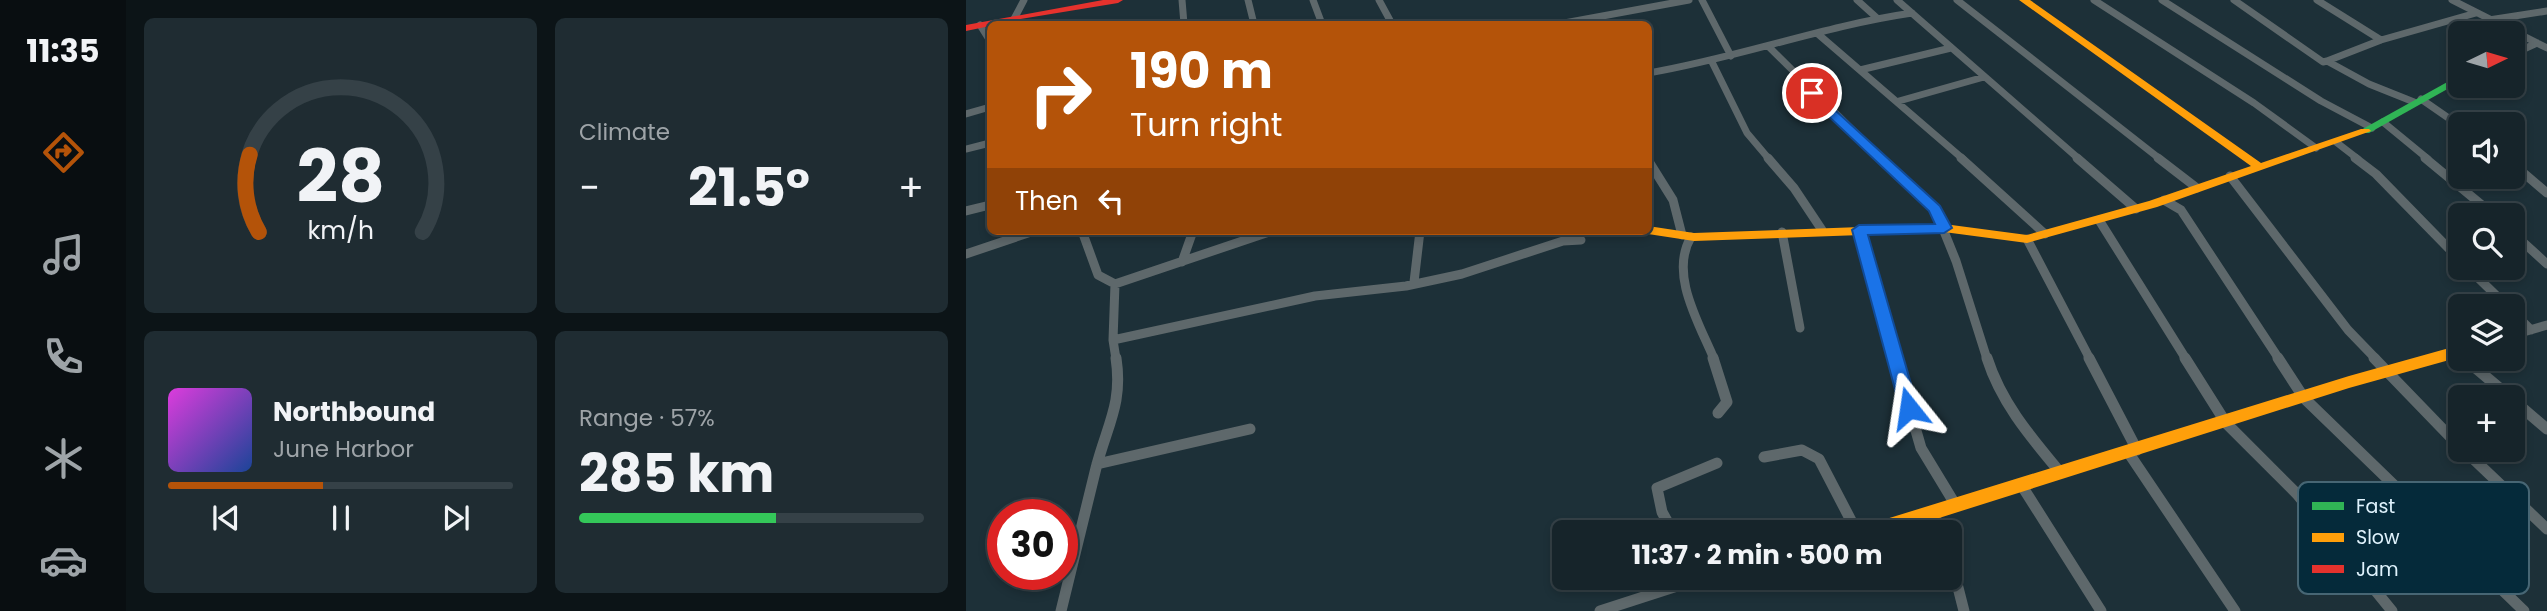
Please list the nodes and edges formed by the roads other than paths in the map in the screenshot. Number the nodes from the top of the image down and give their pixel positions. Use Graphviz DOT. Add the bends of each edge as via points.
graph roads {
  1 [pos="1024,0"];
  2 [pos="1118,0"];
  3 [pos="1182,0"];
  4 [pos="1248,0"];
  5 [pos="1313,0"];
  6 [pos="1379,0"];
  7 [pos="1645,0"];
  8 [pos="1689,0"];
  9 [pos="1703,0"];
  10 [pos="1857,0"];
  11 [pos="1897,0"];
  12 [pos="1957,0"];
  13 [pos="2024,0"];
  14 [pos="2094,0"];
  15 [pos="2162,0"];
  16 [pos="2234,0"];
  17 [pos="2317,0"];
  18 [pos="2452,0"];
  19 [pos="1651,7"];
  20 [pos="2547,11"];
  21 [pos="1912,13"];
  22 [pos="2476,13"];
  23 [pos="1594,16"];
  24 [pos="1014,19"];
  25 [pos="1877,19"];
  26 [pos="2488,20"];
  27 [pos="1004,21"];
  28 [pos="1184,21"];
  29 [pos="1253,21"];
  30 [pos="1321,21"];
  31 [pos="1390,21"];
  32 [pos="1572,21"];
  33 [pos="1598,21"];
  34 [pos="973,27"];
  35 [pos="1818,34"];
  36 [pos="987,39"];
  37 [pos="2381,40"];
  38 [pos="2537,43"];
  39 [pos="1768,46"];
  40 [pos="1951,48"];
  41 [pos="2525,48"];
  42 [pos="2547,48"];
  43 [pos="1731,56"];
  44 [pos="2327,61"];
  45 [pos="1712,62"];
  46 [pos="1860,69"];
  47 [pos="1652,72"];
  48 [pos="1984,76"];
  49 [pos="2448,85"];
  50 [pos="1899,100"];
  51 [pos="2418,101"];
  52 [pos="987,108"];
  53 [pos="966,114"];
  54 [pos="2448,118"];
  55 [pos="2377,125"];
  56 [pos="2336,142"];
  57 [pos="987,144"];
  58 [pos="2316,148"];
  59 [pos="966,149"];
  60 [pos="1652,166"];
  61 [pos="2260,167"];
  62 [pos="2525,174"];
  63 [pos="2230,176"];
  64 [pos="2197,188"];
  65 [pos="2547,192"];
  66 [pos="2164,200"];
  67 [pos="2478,203"];
  68 [pos="987,206"];
  69 [pos="2136,209"];
  70 [pos="966,211"];
  71 [pos="2099,220"];
  72 [pos="1944,228"];
  73 [pos="1822,230"];
  74 [pos="1859,230"];
  75 [pos="1652,231"];
  76 [pos="1782,232"];
  77 [pos="2045,234"];
  78 [pos="1022,235"];
  79 [pos="1084,235"];
  80 [pos="1192,235"];
  81 [pos="1260,235"];
  82 [pos="1420,235"];
  83 [pos="1686,236"];
  84 [pos="2027,239"];
  85 [pos="1581,240"];
  86 [pos="2525,244"];
  87 [pos="2448,248"];
  88 [pos="966,254"];
  89 [pos="1182,262"];
  90 [pos="2547,264"];
  91 [pos="2480,280"];
  92 [pos="1414,282"];
  93 [pos="1115,284"];
  94 [pos="2495,294"];
  95 [pos="2525,324"];
  96 [pos="2547,325"];
  97 [pos="1800,328"];
  98 [pos="2531,330"];
  99 [pos="2525,332"];
  100 [pos="1113,340"];
  101 [pos="2448,357"];
  102 [pos="2481,371"];
  103 [pos="2385,372"];
  104 [pos="2497,385"];
  105 [pos="2304,398"];
  106 [pos="2525,410"];
  107 [pos="1718,413"];
  108 [pos="2226,423"];
  109 [pos="1250,429"];
  110 [pos="2547,429"];
  111 [pos="2448,434"];
  112 [pos="2133,451"];
  113 [pos="1764,457"];
  114 [pos="2477,462"];
  115 [pos="1717,463"];
  116 [pos="1097,464"];
  117 [pos="2059,471"];
  118 [pos="2391,482"];
  119 [pos="2498,482"];
  120 [pos="2022,486"];
  121 [pos="2298,495"];
  122 [pos="1955,504"];
  123 [pos="2529,512"];
  124 [pos="1934,514"];
  125 [pos="1666,520"];
  126 [pos="1851,520"];
  127 [pos="1913,520"];
  128 [pos="1936,520"];
  129 [pos="2547,529"];
  130 [pos="1663,590"];
  131 [pos="1959,590"];
  132 [pos="2378,594"];
  133 [pos="2506,594"];
  134 [pos="1061,611"];
  135 [pos="1600,611"];
  136 [pos="1964,611"];
  137 [pos="2101,611"];
  138 [pos="2235,611"];
  139 [pos="2392,611"];
  140 [pos="2524,611"];
  1 -- 24 [label="street"];
  2 -- 24 [label="street"];
  3 -- 28 [label="street"];
  4 -- 29 [label="street"];
  5 -- 30 [label="street"];
  6 -- 31 [label="street"];
  7 -- 19 [label="street"];
  8 -- 19 [label="street"];
  9 -- 43 [label="street"];
  10 -- 25 [label="street"];
  11 -- 21 [label="street"];
  12 -- 64 [label="street"];
  13 -- 61 [label="street"];
  14 -- 58 [label="street"];
  15 -- 55 [label="street" via="2321,101"];
  16 -- 44 [label="street"];
  17 -- 37 [label="street"];
  18 -- 22 [label="street"];
  19 -- 23 [label="street"];
  20 -- 26 [label="street"];
  21 -- 25 [label="street"];
  21 -- 40 [label="street"];
  22 -- 26 [label="street"];
  22 -- 37 [label="street"];
  23 -- 32 [label="street"];
  23 -- 33 [label="street"];
  24 -- 27 [label="street"];
  25 -- 35 [label="street"];
  26 -- 38 [label="street"];
  34 -- 36 [label="street"];
  35 -- 39 [label="street"];
  35 -- 46 [label="street"];
  37 -- 44 [label="street"];
  38 -- 41 [label="street"];
  38 -- 42 [label="street"];
  39 -- 43 [label="street"];
  39 -- 72 [label="street" via="1935,209"];
  40 -- 46 [label="street"];
  40 -- 48 [label="street"];
  43 -- 45 [label="street"];
  44 -- 51 [label="street" via="2369,84"];
  45 -- 47 [label="street"];
  45 -- 73 [label="street" via="1747,133 1794,188"];
  46 -- 50 [label="street"];
  48 -- 50 [label="street"];
  48 -- 69 [label="street"];
  49 -- 51 [label="street"];
  50 -- 77 [label="street"];
  51 -- 54 [label="street"];
  51 -- 55 [label="street"];
  52 -- 53 [label="street"];
  55 -- 56 [label="street"];
  55 -- 67 [label="street"];
  56 -- 58 [label="street"];
  56 -- 87 [label="street" via="2376,174"];
  57 -- 59 [label="street"];
  58 -- 61 [label="street"];
  60 -- 83 [label="street" via="1673,200"];
  61 -- 63 [label="street"];
  62 -- 65 [label="street"];
  63 -- 64 [label="street"];
  63 -- 103 [label="street"];
  64 -- 66 [label="street"];
  66 -- 69 [label="street"];
  66 -- 105 [label="street" via="2181,210"];
  68 -- 70 [label="street"];
  69 -- 71 [label="street"];
  71 -- 77 [label="street"];
  71 -- 108 [label="street"];
  72 -- 74 [label="street"];
  72 -- 84 [label="street"];
  72 -- 117 [label="street" via="1995,383 2019,423"];
  73 -- 74 [label="street"];
  73 -- 76 [label="street"];
  74 -- 122 [label="street" via="1921,448"];
  75 -- 83 [label="street"];
  76 -- 83 [label="street"];
  76 -- 97 [label="street"];
  77 -- 84 [label="street"];
  78 -- 88 [label="street"];
  79 -- 93 [label="street" via="1098,275"];
  80 -- 89 [label="street"];
  81 -- 89 [label="street"];
  82 -- 92 [label="street"];
  83 -- 107 [label="street" via="1681,262 1691,305 1726,384 1727,402"];
  84 -- 112 [label="street"];
  85 -- 100 [label="street" via="1563,241 1462,274 1406,286 1315,296"];
  86 -- 90 [label="street"];
  89 -- 93 [label="street"];
  91 -- 94 [label="street"];
  93 -- 100 [label="street"];
  95 -- 98 [label="street"];
  96 -- 98 [label="street"];
  98 -- 99 [label="street"];
  100 -- 116 [label="street" via="1118,400"];
  101 -- 103 [label="street"];
  102 -- 104 [label="street"];
  103 -- 105 [label="street"];
  103 -- 111 [label="street"];
  105 -- 108 [label="street"];
  105 -- 118 [label="street"];
  106 -- 110 [label="street"];
  108 -- 112 [label="street"];
  108 -- 121 [label="street"];
  109 -- 116 [label="street"];
  112 -- 117 [label="street"];
  112 -- 138 [label="street"];
  113 -- 126 [label="street" via="1802,450 1819,459"];
  114 -- 119 [label="street"];
  115 -- 125 [label="street" via="1657,488"];
  116 -- 134 [label="street"];
  117 -- 120 [label="street"];
  120 -- 122 [label="street"];
  120 -- 137 [label="street"];
  122 -- 124 [label="street"];
  123 -- 129 [label="street"];
  124 -- 127 [label="street"];
  124 -- 128 [label="street"];
  130 -- 135 [label="street"];
  131 -- 136 [label="street"];
  132 -- 139 [label="street"];
  133 -- 140 [label="street"];
}
